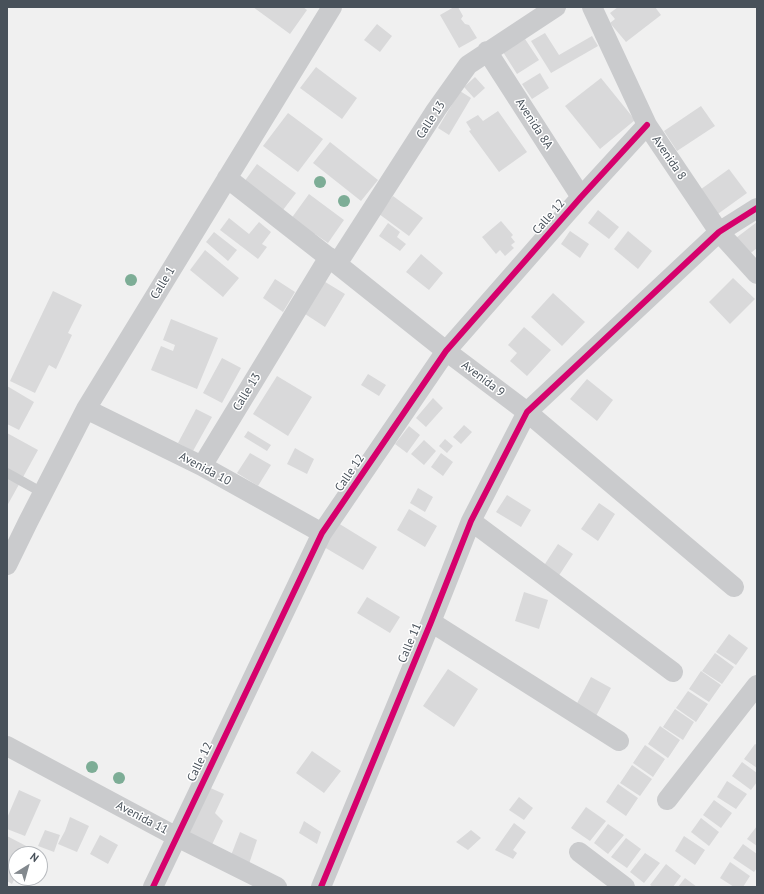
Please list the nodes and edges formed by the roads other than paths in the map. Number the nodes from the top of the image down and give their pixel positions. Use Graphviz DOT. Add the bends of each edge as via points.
graph roads {
  1 [pos="332,7"];
  2 [pos="556,7"];
  3 [pos="595,8"];
  4 [pos="487,51"];
  5 [pos="647,125"];
  6 [pos="227,178"];
  7 [pos="581,197"];
  8 [pos="757,208"];
  9 [pos="719,232"];
  10 [pos="333,260"];
  11 [pos="757,274"];
  12 [pos="446,351"];
  13 [pos="86,409"];
  14 [pos="527,412"];
  15 [pos="202,466"];
  16 [pos="7,473"];
  17 [pos="43,493"];
  18 [pos="471,521"];
  19 [pos="322,533"];
  20 [pos="7,565"];
  21 [pos="734,587"];
  22 [pos="431,622"];
  23 [pos="673,672"];
  24 [pos="757,685"];
  25 [pos="619,741"];
  26 [pos="7,746"];
  27 [pos="667,800"];
  28 [pos="177,836"];
  29 [pos="579,852"];
  30 [pos="153,887"];
  31 [pos="277,887"];
  32 [pos="321,887"];
  33 [pos="625,887"];
  1 -- 6 [label="street, Calle 1"];
  2 -- 4 [label="street, Calle 13"];
  3 -- 5 [label="street, Avenida 8"];
  4 -- 7 [label="street, Avenida 8A"];
  4 -- 10 [label="street, Calle 13" via="468,65"];
  5 -- 7 [label="street, Calle 12"];
  5 -- 9 [label="street, Avenida 8"];
  6 -- 10 [label="street, Avenida 9"];
  6 -- 13 [label="street, Calle 1"];
  7 -- 12 [label="street, Calle 12"];
  8 -- 9 [label="street, Calle 11"];
  9 -- 11 [label="street, Avenida 8"];
  9 -- 14 [label="street, Calle 11"];
  10 -- 12 [label="street, Avenida 9"];
  10 -- 15 [label="street, Calle 13"];
  12 -- 14 [label="street, Avenida 9"];
  12 -- 19 [label="street, Calle 12"];
  13 -- 15 [label="street, Avenida 10"];
  13 -- 17 [label="street, Calle 1"];
  14 -- 18 [label="street, Calle 11"];
  14 -- 21 [label="street, Avenida 9"];
  15 -- 19 [label="street, Avenida 10"];
  16 -- 17 [label="lane"];
  17 -- 20 [label="street, Calle 1"];
  18 -- 22 [label="street, Calle 11"];
  18 -- 23 [label="street"];
  19 -- 28 [label="street, Calle 12"];
  22 -- 25 [label="street"];
  22 -- 32 [label="street, Calle 11"];
  24 -- 27 [label="street"];
  26 -- 28 [label="street, Avenida 11"];
  28 -- 30 [label="street, Calle 12"];
  28 -- 31 [label="street, Avenida 11"];
  29 -- 33 [label="street"];
}
